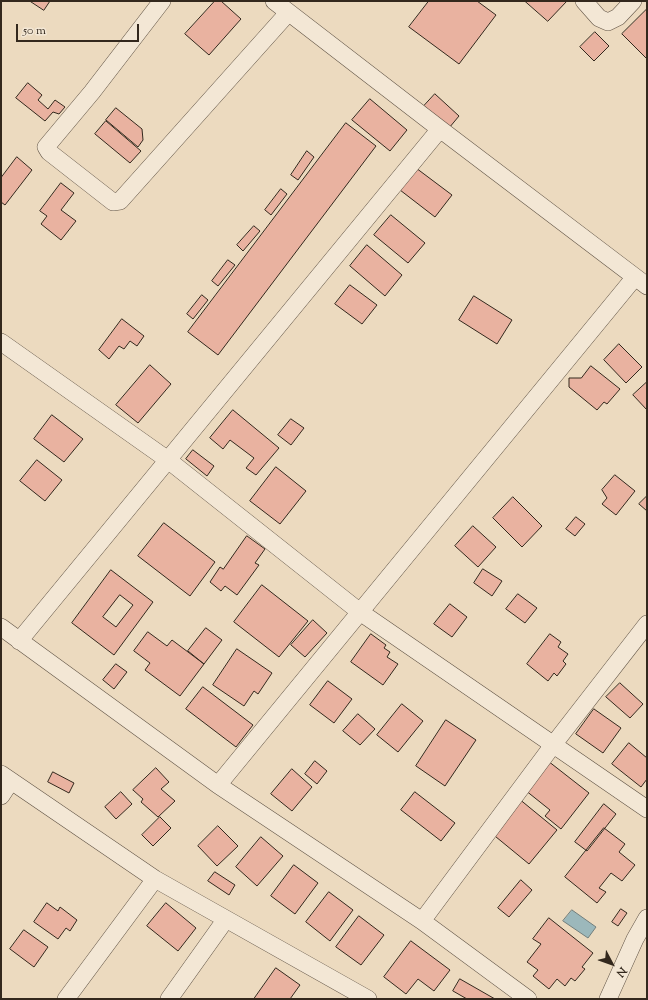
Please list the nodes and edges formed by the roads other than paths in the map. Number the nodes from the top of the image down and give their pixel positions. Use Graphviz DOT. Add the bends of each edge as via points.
graph roads {
  1 [pos="162,1"];
  2 [pos="274,1"];
  3 [pos="584,1"];
  4 [pos="633,1"];
  5 [pos="288,13"];
  6 [pos="440,129"];
  7 [pos="641,282"];
  8 [pos="1,342"];
  9 [pos="168,460"];
  10 [pos="360,612"];
  11 [pos="647,624"];
  12 [pos="1,626"];
  13 [pos="19,641"];
  14 [pos="553,745"];
  15 [pos="6,777"];
  16 [pos="218,785"];
  17 [pos="1,796"];
  18 [pos="647,809"];
  19 [pos="155,879"];
  20 [pos="647,918"];
  21 [pos="226,919"];
  22 [pos="422,921"];
  23 [pos="641,943"];
  24 [pos="66,999"];
  25 [pos="169,999"];
  26 [pos="368,999"];
  27 [pos="528,999"];
  28 [pos="608,999"];
  1 -- 5 [label="street" via="46,147 113,202 120,201"];
  2 -- 5 [label="street"];
  3 -- 4 [label="street" via="599,18 608,22 618,17"];
  5 -- 6 [label="street"];
  6 -- 7 [label="street"];
  6 -- 9 [label="street"];
  7 -- 10 [label="street"];
  8 -- 9 [label="street"];
  9 -- 10 [label="street"];
  9 -- 13 [label="street"];
  10 -- 14 [label="street"];
  10 -- 16 [label="street"];
  11 -- 14 [label="street"];
  12 -- 13 [label="street"];
  13 -- 16 [label="street"];
  14 -- 18 [label="street"];
  14 -- 22 [label="street"];
  15 -- 17 [label="street"];
  15 -- 19 [label="street"];
  16 -- 22 [label="street"];
  19 -- 21 [label="street"];
  19 -- 24 [label="street"];
  20 -- 23 [label="street"];
  21 -- 25 [label="street"];
  21 -- 26 [label="street"];
  22 -- 27 [label="street"];
  23 -- 28 [label="street"];
}
